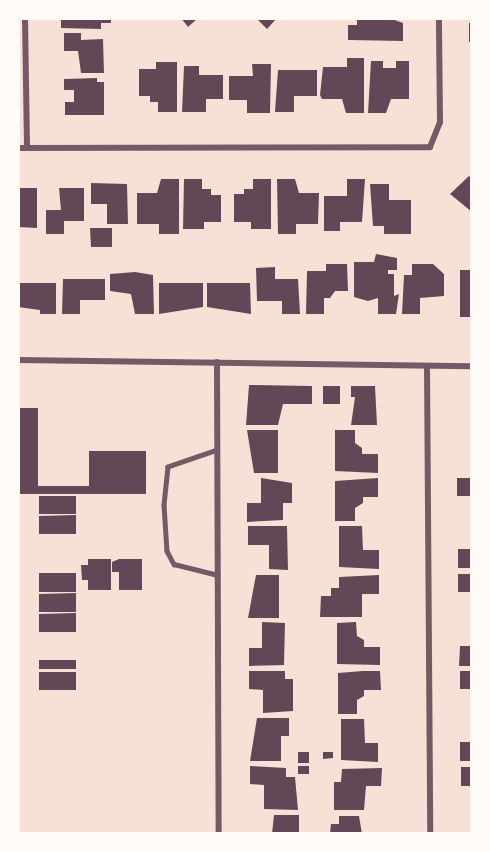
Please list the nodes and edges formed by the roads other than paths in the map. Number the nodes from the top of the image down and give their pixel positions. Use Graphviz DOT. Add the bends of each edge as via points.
graph roads {
  1 [pos="25,18"];
  2 [pos="439,18"];
  3 [pos="18,148"];
  4 [pos="27,148"];
  5 [pos="18,360"];
  6 [pos="217,362"];
  7 [pos="427,366"];
  8 [pos="472,366"];
  9 [pos="218,450"];
  10 [pos="218,575"];
  11 [pos="219,834"];
  12 [pos="430,834"];
  1 -- 4 [label="street"];
  2 -- 4 [label="street" via="440,122 430,147"];
  3 -- 4 [label="street"];
  5 -- 6 [label="street"];
  6 -- 7 [label="street"];
  6 -- 9 [label="street"];
  7 -- 8 [label="street"];
  7 -- 12 [label="street"];
  9 -- 10 [label="street"];
  9 -- 10 [label="lane" via="168,467 164,505 167,551 174,564"];
  10 -- 11 [label="street"];
}
